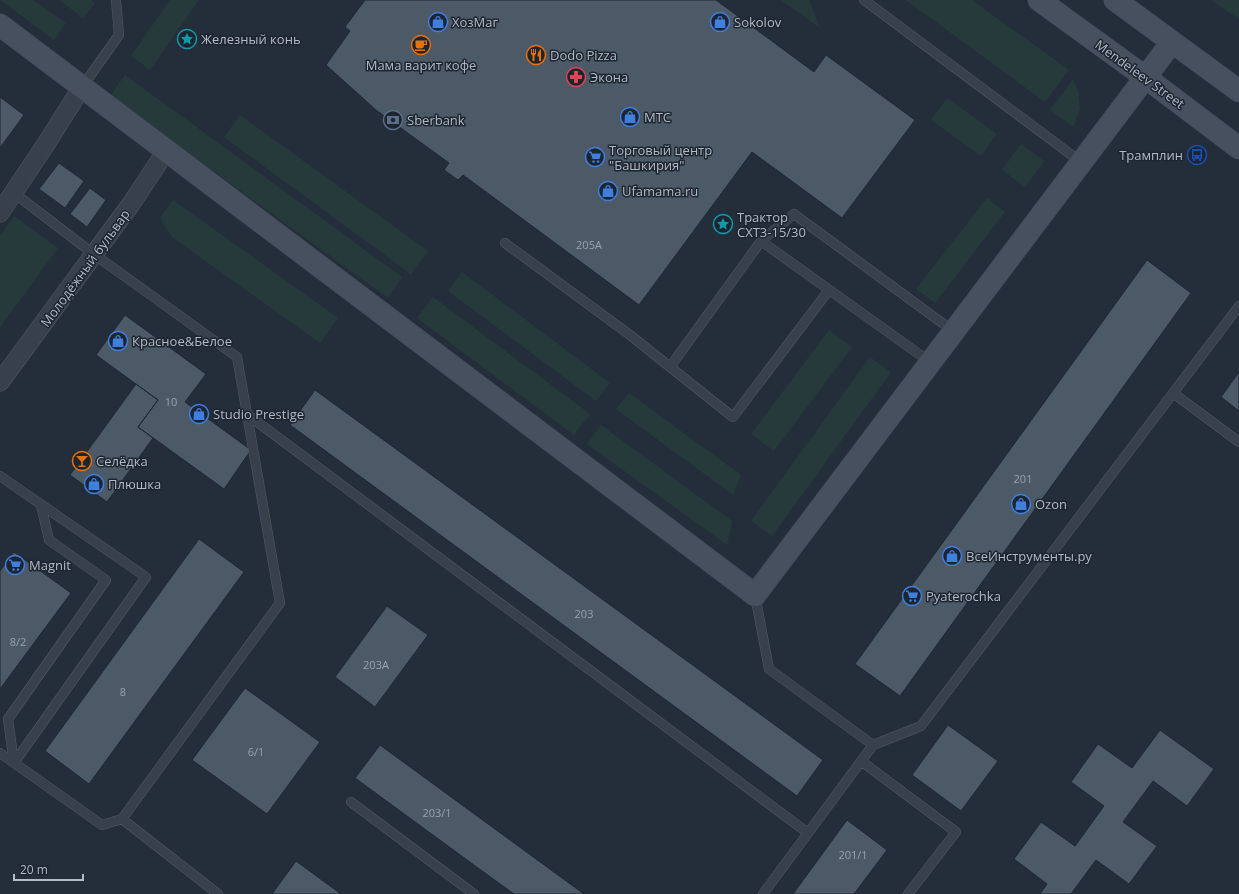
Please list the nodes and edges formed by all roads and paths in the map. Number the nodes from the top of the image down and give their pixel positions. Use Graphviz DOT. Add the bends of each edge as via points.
graph roads {
  1 [pos="116,0"];
  2 [pos="864,0"];
  3 [pos="1039,0"];
  4 [pos="1115,0"];
  5 [pos="0,25"];
  6 [pos="1172,42"];
  7 [pos="1145,77"];
  8 [pos="82,87"];
  9 [pos="1239,91"];
  10 [pos="1239,148"];
  11 [pos="166,151"];
  12 [pos="1081,162"];
  13 [pos="14,193"];
  14 [pos="0,213"];
  15 [pos="761,241"];
  16 [pos="505,243"];
  17 [pos="95,255"];
  18 [pos="829,290"];
  19 [pos="1239,306"];
  20 [pos="953,331"];
  21 [pos="930,362"];
  22 [pos="670,367"];
  23 [pos="0,382"];
  24 [pos="1174,393"];
  25 [pos="248,415"];
  26 [pos="1239,442"];
  27 [pos="0,476"];
  28 [pos="41,505"];
  29 [pos="755,595"];
  30 [pos="873,745"];
  31 [pos="0,753"];
  32 [pos="861,761"];
  33 [pos="14,763"];
  34 [pos="351,802"];
  35 [pos="122,820"];
  36 [pos="808,833"];
  37 [pos="218,894"];
  38 [pos="474,894"];
  39 [pos="763,894"];
  40 [pos="908,894"];
  1 -- 8 [label="lane" via="119,35"];
  2 -- 12 [label="lane"];
  3 -- 7 [label="street, Mendeleev Street"];
  4 -- 6 [label="street"];
  5 -- 8 [label="street"];
  6 -- 7 [label="street"];
  6 -- 9 [label="street"];
  7 -- 10 [label="street, Mendeleev Street"];
  7 -- 12 [label="street"];
  8 -- 11 [label="street"];
  8 -- 13 [label="street"];
  11 -- 17 [label="street, Молодёжный бульвар"];
  11 -- 29 [label="street"];
  12 -- 20 [label="street"];
  13 -- 14 [label="street"];
  13 -- 17 [label="lane"];
  15 -- 18 [label="lane"];
  15 -- 20 [label="lane" via="794,214"];
  15 -- 22 [label="lane"];
  16 -- 22 [label="lane"];
  17 -- 23 [label="street, Молодёжный бульвар"];
  17 -- 25 [label="lane" via="237,357"];
  18 -- 21 [label="lane"];
  18 -- 22 [label="lane" via="733,417"];
  19 -- 24 [label="lane"];
  20 -- 21 [label="street"];
  21 -- 29 [label="street"];
  24 -- 26 [label="lane"];
  24 -- 30 [label="lane" via="921,726"];
  25 -- 35 [label="lane" via="280,603"];
  25 -- 36 [label="lane"];
  27 -- 28 [label="lane"];
  28 -- 33 [label="lane" via="49,540 106,580 8,720"];
  28 -- 33 [label="lane" via="146,577"];
  29 -- 30 [label="lane" via="769,669"];
  30 -- 32 [label="lane"];
  31 -- 33 [label="lane"];
  32 -- 36 [label="lane"];
  32 -- 40 [label="lane" via="956,832"];
  33 -- 35 [label="lane" via="102,825"];
  34 -- 38 [label="lane"];
  35 -- 37 [label="lane"];
  36 -- 39 [label="lane"];
}
